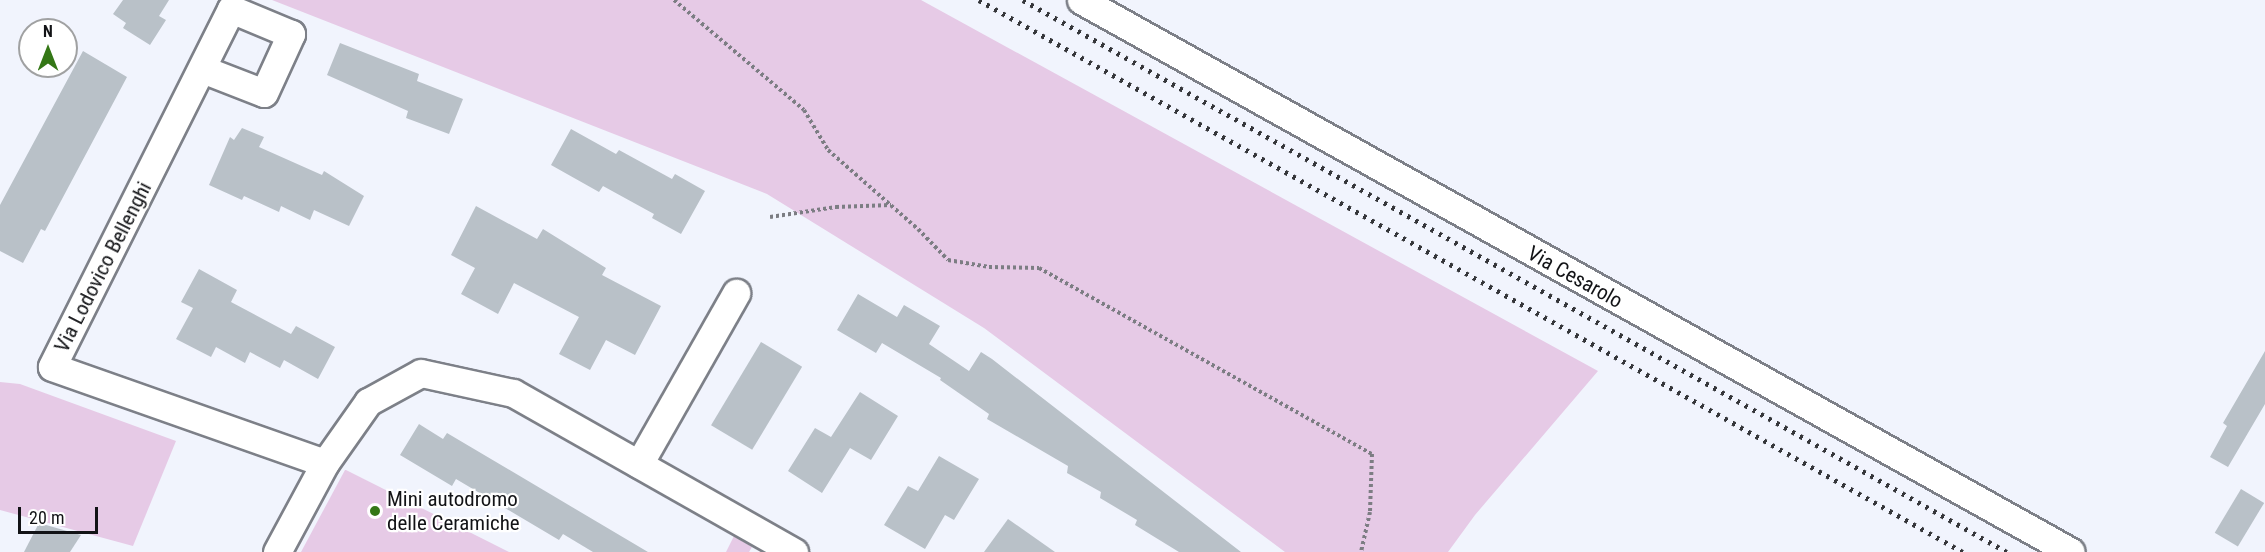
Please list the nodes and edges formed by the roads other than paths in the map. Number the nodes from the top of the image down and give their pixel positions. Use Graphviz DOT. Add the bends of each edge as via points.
graph roads {
  1 [pos="1081,0"];
  2 [pos="202,69"];
  3 [pos="736,293"];
  4 [pos="326,463"];
  5 [pos="639,464"];
  6 [pos="277,552"];
  7 [pos="794,552"];
  8 [pos="2071,552"];
  1 -- 8 [label="street, Via Cesarolo"];
  2 -- 4 [label="street, Via Lodovico Bellenghi" via="52,367"];
  3 -- 5 [label="street"];
  4 -- 5 [label="street" via="368,402 421,373 513,393"];
  4 -- 6 [label="street"];
  5 -- 7 [label="street"];
}
